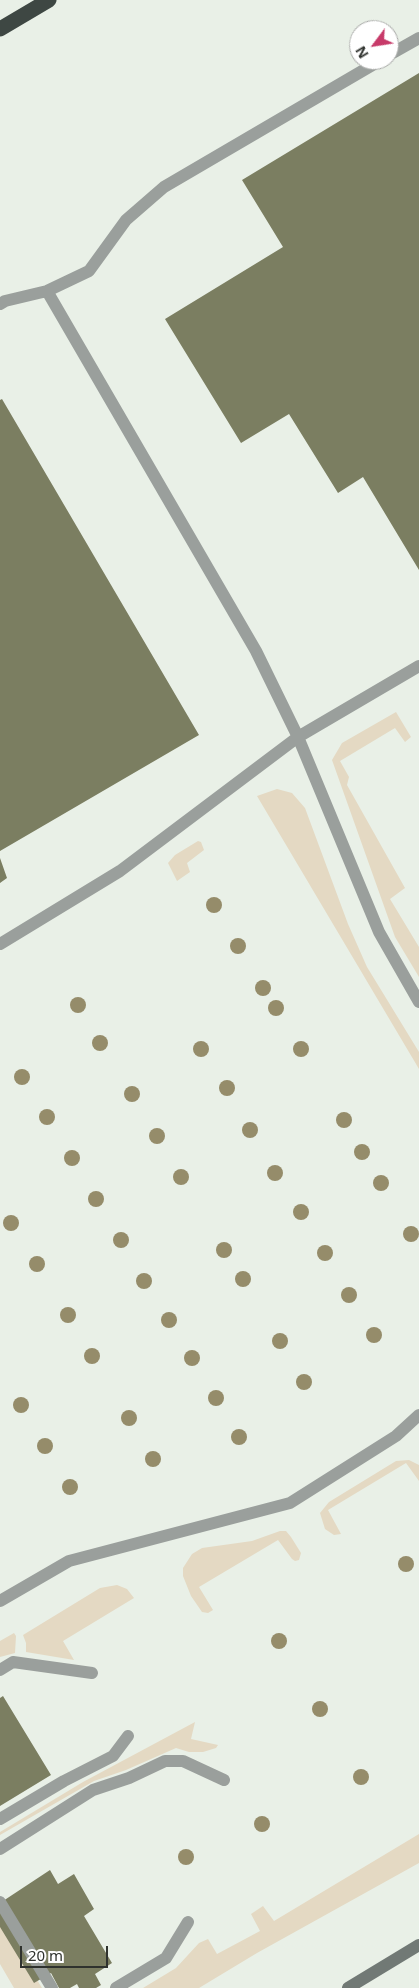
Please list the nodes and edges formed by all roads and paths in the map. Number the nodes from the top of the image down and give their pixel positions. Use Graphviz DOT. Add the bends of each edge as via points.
graph roads {
  1 [pos="49,0"];
  2 [pos="0,29"];
  3 [pos="419,38"];
  4 [pos="399,49"];
  5 [pos="364,70"];
  6 [pos="47,291"];
  7 [pos="0,304"];
  8 [pos="419,666"];
  9 [pos="298,737"];
  10 [pos="0,944"];
  11 [pos="419,1002"];
  12 [pos="419,1415"];
  13 [pos="0,1601"];
  14 [pos="0,1670"];
  15 [pos="92,1673"];
  16 [pos="128,1736"];
  17 [pos="224,1780"];
  18 [pos="0,1819"];
  19 [pos="0,1849"];
  20 [pos="0,1902"];
  21 [pos="188,1922"];
  22 [pos="419,1945"];
  23 [pos="52,1988"];
  24 [pos="116,1988"];
  25 [pos="348,1988"];
  1 -- 2 [label="highway"];
  3 -- 4 [label="lane"];
  5 -- 6 [label="lane" via="164,187 126,220 88,271"];
  6 -- 7 [label="lane"];
  6 -- 9 [label="lane" via="256,651"];
  8 -- 9 [label="lane"];
  9 -- 10 [label="lane" via="120,871"];
  9 -- 11 [label="lane" via="379,932"];
  12 -- 13 [label="lane" via="396,1436 290,1503 69,1561"];
  14 -- 15 [label="lane" via="13,1662"];
  16 -- 18 [label="lane" via="113,1756"];
  17 -- 19 [label="lane" via="183,1761 165,1760 129,1778 93,1790"];
  20 -- 23 [label="lane"];
  21 -- 24 [label="lane" via="166,1958"];
  22 -- 25 [label="main road"];
}
